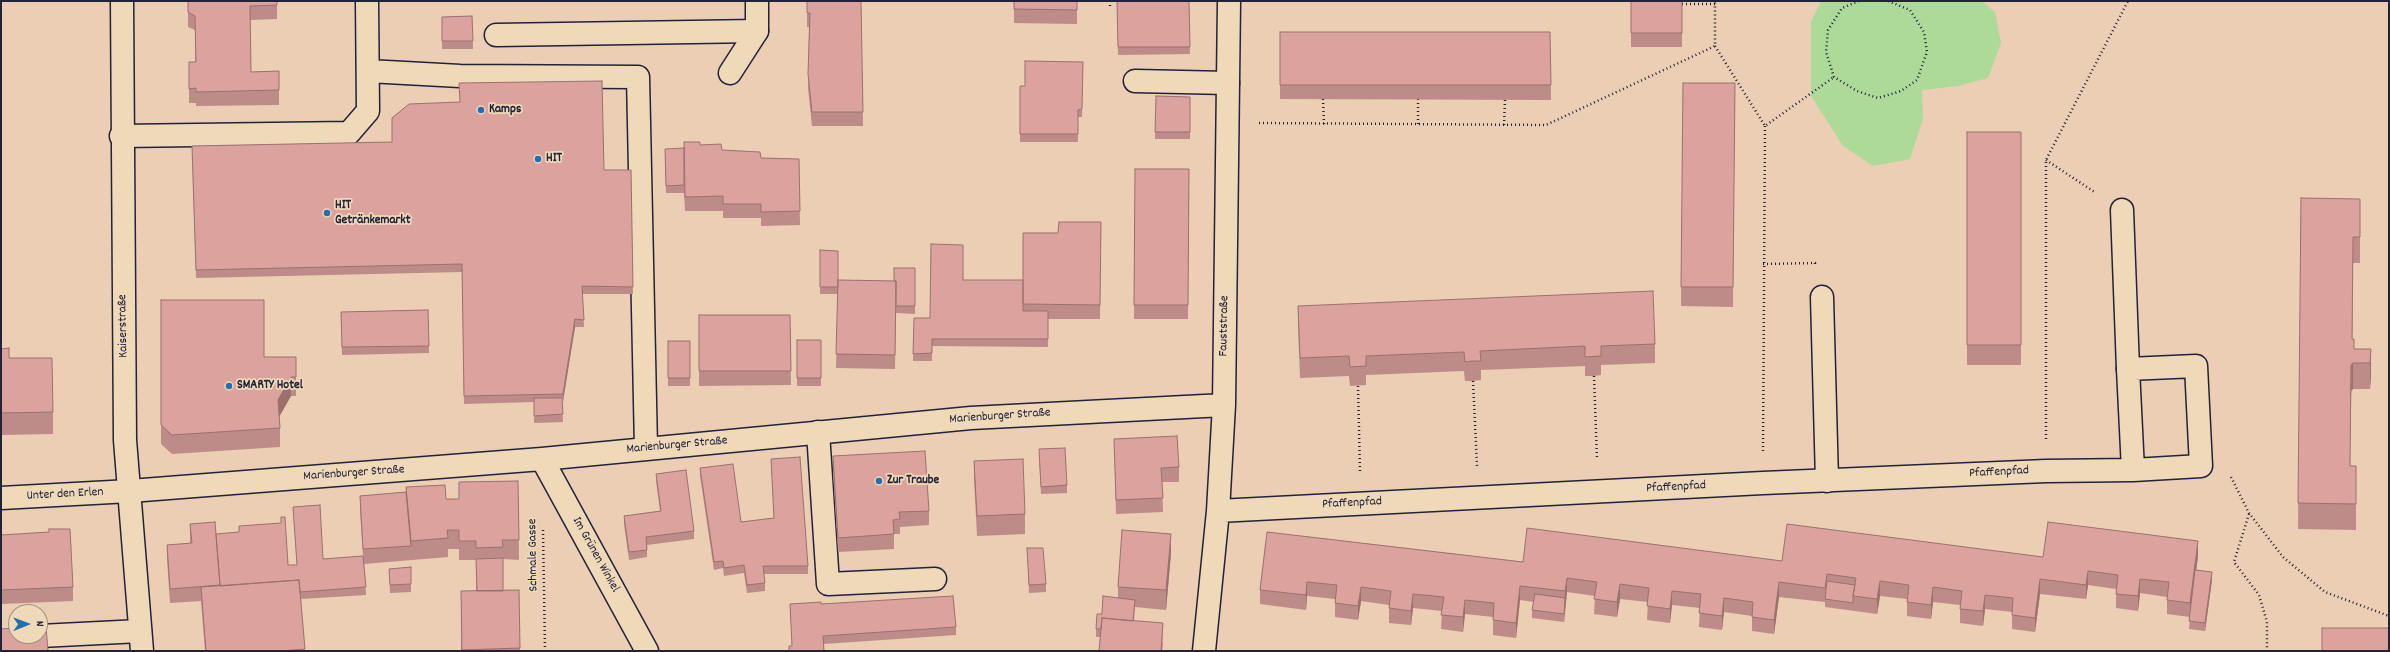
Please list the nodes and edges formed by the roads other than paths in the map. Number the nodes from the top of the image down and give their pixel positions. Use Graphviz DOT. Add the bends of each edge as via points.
graph roads {
  1 [pos="122,1"];
  2 [pos="368,1"];
  3 [pos="757,1"];
  4 [pos="1229,1"];
  5 [pos="757,31"];
  6 [pos="496,35"];
  7 [pos="368,71"];
  8 [pos="730,73"];
  9 [pos="1135,81"];
  10 [pos="1228,83"];
  11 [pos="121,136"];
  12 [pos="2122,210"];
  13 [pos="1822,297"];
  14 [pos="2128,369"];
  15 [pos="1224,405"];
  16 [pos="818,432"];
  17 [pos="646,448"];
  18 [pos="542,459"];
  19 [pos="2133,470"];
  20 [pos="1827,481"];
  21 [pos="130,491"];
  22 [pos="1,498"];
  23 [pos="1218,510"];
  24 [pos="935,579"];
  25 [pos="48,637"];
  26 [pos="141,641"];
  27 [pos="92,642"];
  28 [pos="647,651"];
  29 [pos="1204,651"];
  1 -- 11 [label="street, Kaiserstraße"];
  2 -- 7 [label="street"];
  3 -- 5 [label="street"];
  4 -- 10 [label="street, Fauststraße"];
  5 -- 6 [label="street"];
  5 -- 8 [label="street"];
  7 -- 11 [label="street" via="368,111 349,133"];
  7 -- 17 [label="street" via="460,76 638,77"];
  9 -- 10 [label="street"];
  10 -- 15 [label="street, Fauststraße"];
  11 -- 21 [label="street, Kaiserstraße" via="125,440"];
  12 -- 14 [label="street"];
  13 -- 20 [label="street"];
  14 -- 19 [label="street"];
  14 -- 19 [label="street, Pfaffenpfad" via="2196,366 2200,430 2201,466"];
  15 -- 16 [label="street, Marienburger Straße" via="971,418"];
  15 -- 23 [label="street, Fauststraße"];
  16 -- 17 [label="street, Marienburger Straße"];
  16 -- 24 [label="street" via="828,584"];
  17 -- 18 [label="street, Marienburger Straße"];
  18 -- 21 [label="street, Marienburger Straße"];
  18 -- 28 [label="street, Im Grünen Winkel"];
  19 -- 20 [label="street, Pfaffenpfad" via="2046,471"];
  20 -- 23 [label="street, Pfaffenpfad"];
  21 -- 22 [label="street, Unter den Erlen"];
  21 -- 26 [label="street, Kaiserstraße"];
  23 -- 29 [label="street, Fauststraße"];
  25 -- 27 [label="street"];
  26 -- 27 [label="street"];
}
